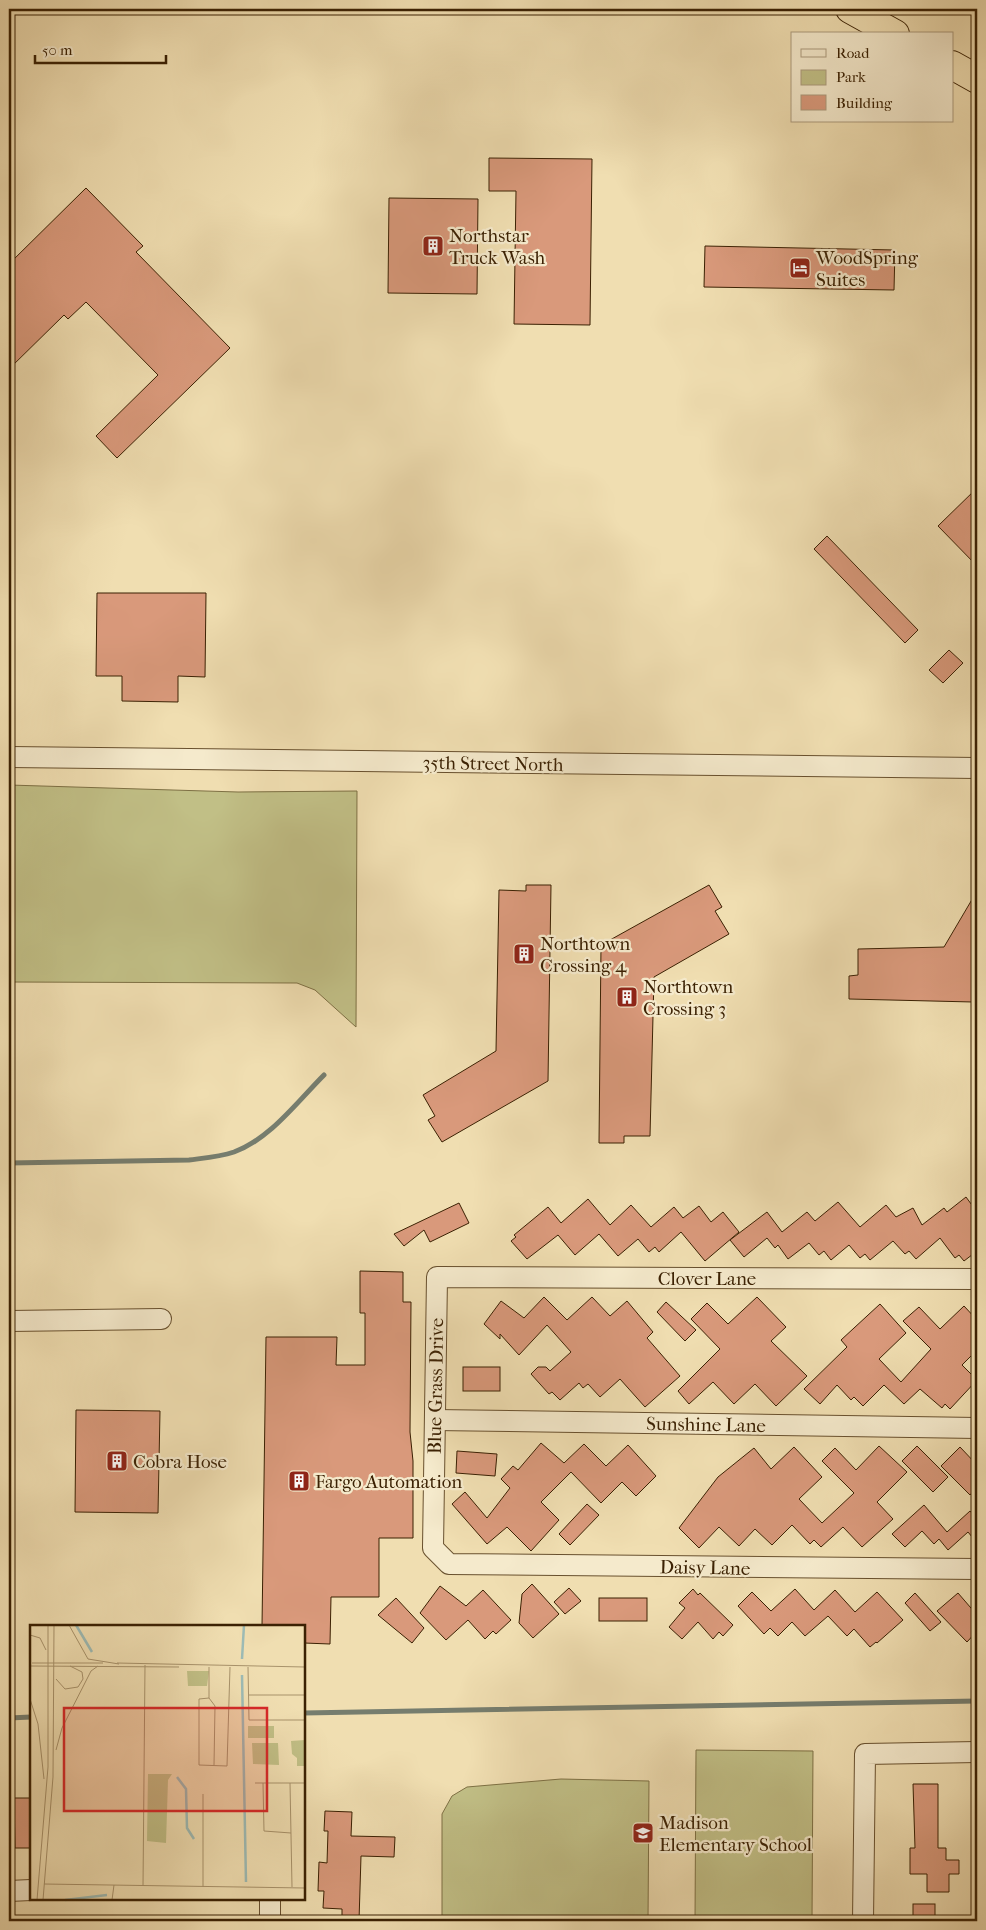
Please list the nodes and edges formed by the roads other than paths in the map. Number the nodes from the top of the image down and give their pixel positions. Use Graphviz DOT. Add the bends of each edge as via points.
graph roads {
  1 [pos="850,9"];
  2 [pos="891,32"];
  3 [pos="954,66"];
  4 [pos="977,79"];
  5 [pos="9,757"];
  6 [pos="977,768"];
  7 [pos="437,1277"];
  8 [pos="977,1279"];
  9 [pos="161,1319"];
  10 [pos="9,1321"];
  11 [pos="435,1420"];
  12 [pos="977,1428"];
  13 [pos="438,1553"];
  14 [pos="977,1569"];
  15 [pos="977,1752"];
  16 [pos="9,1890"];
  17 [pos="30,1890"];
  18 [pos="270,1900"];
  19 [pos="270,1921"];
  20 [pos="863,1921"];
  1 -- 2 [label="highway"];
  3 -- 4 [label="highway"];
  5 -- 6 [label="street, 35th Street North"];
  7 -- 8 [label="street, Clover Lane"];
  7 -- 11 [label="street, Blue Grass Drive"];
  9 -- 10 [label="street"];
  11 -- 12 [label="street, Sunshine Lane"];
  11 -- 13 [label="street, Blue Grass Drive" via="433,1548"];
  13 -- 14 [label="street, Daisy Lane" via="449,1564"];
  15 -- 20 [label="street" via="865,1754"];
  16 -- 17 [label="street"];
  18 -- 19 [label="street"];
}
